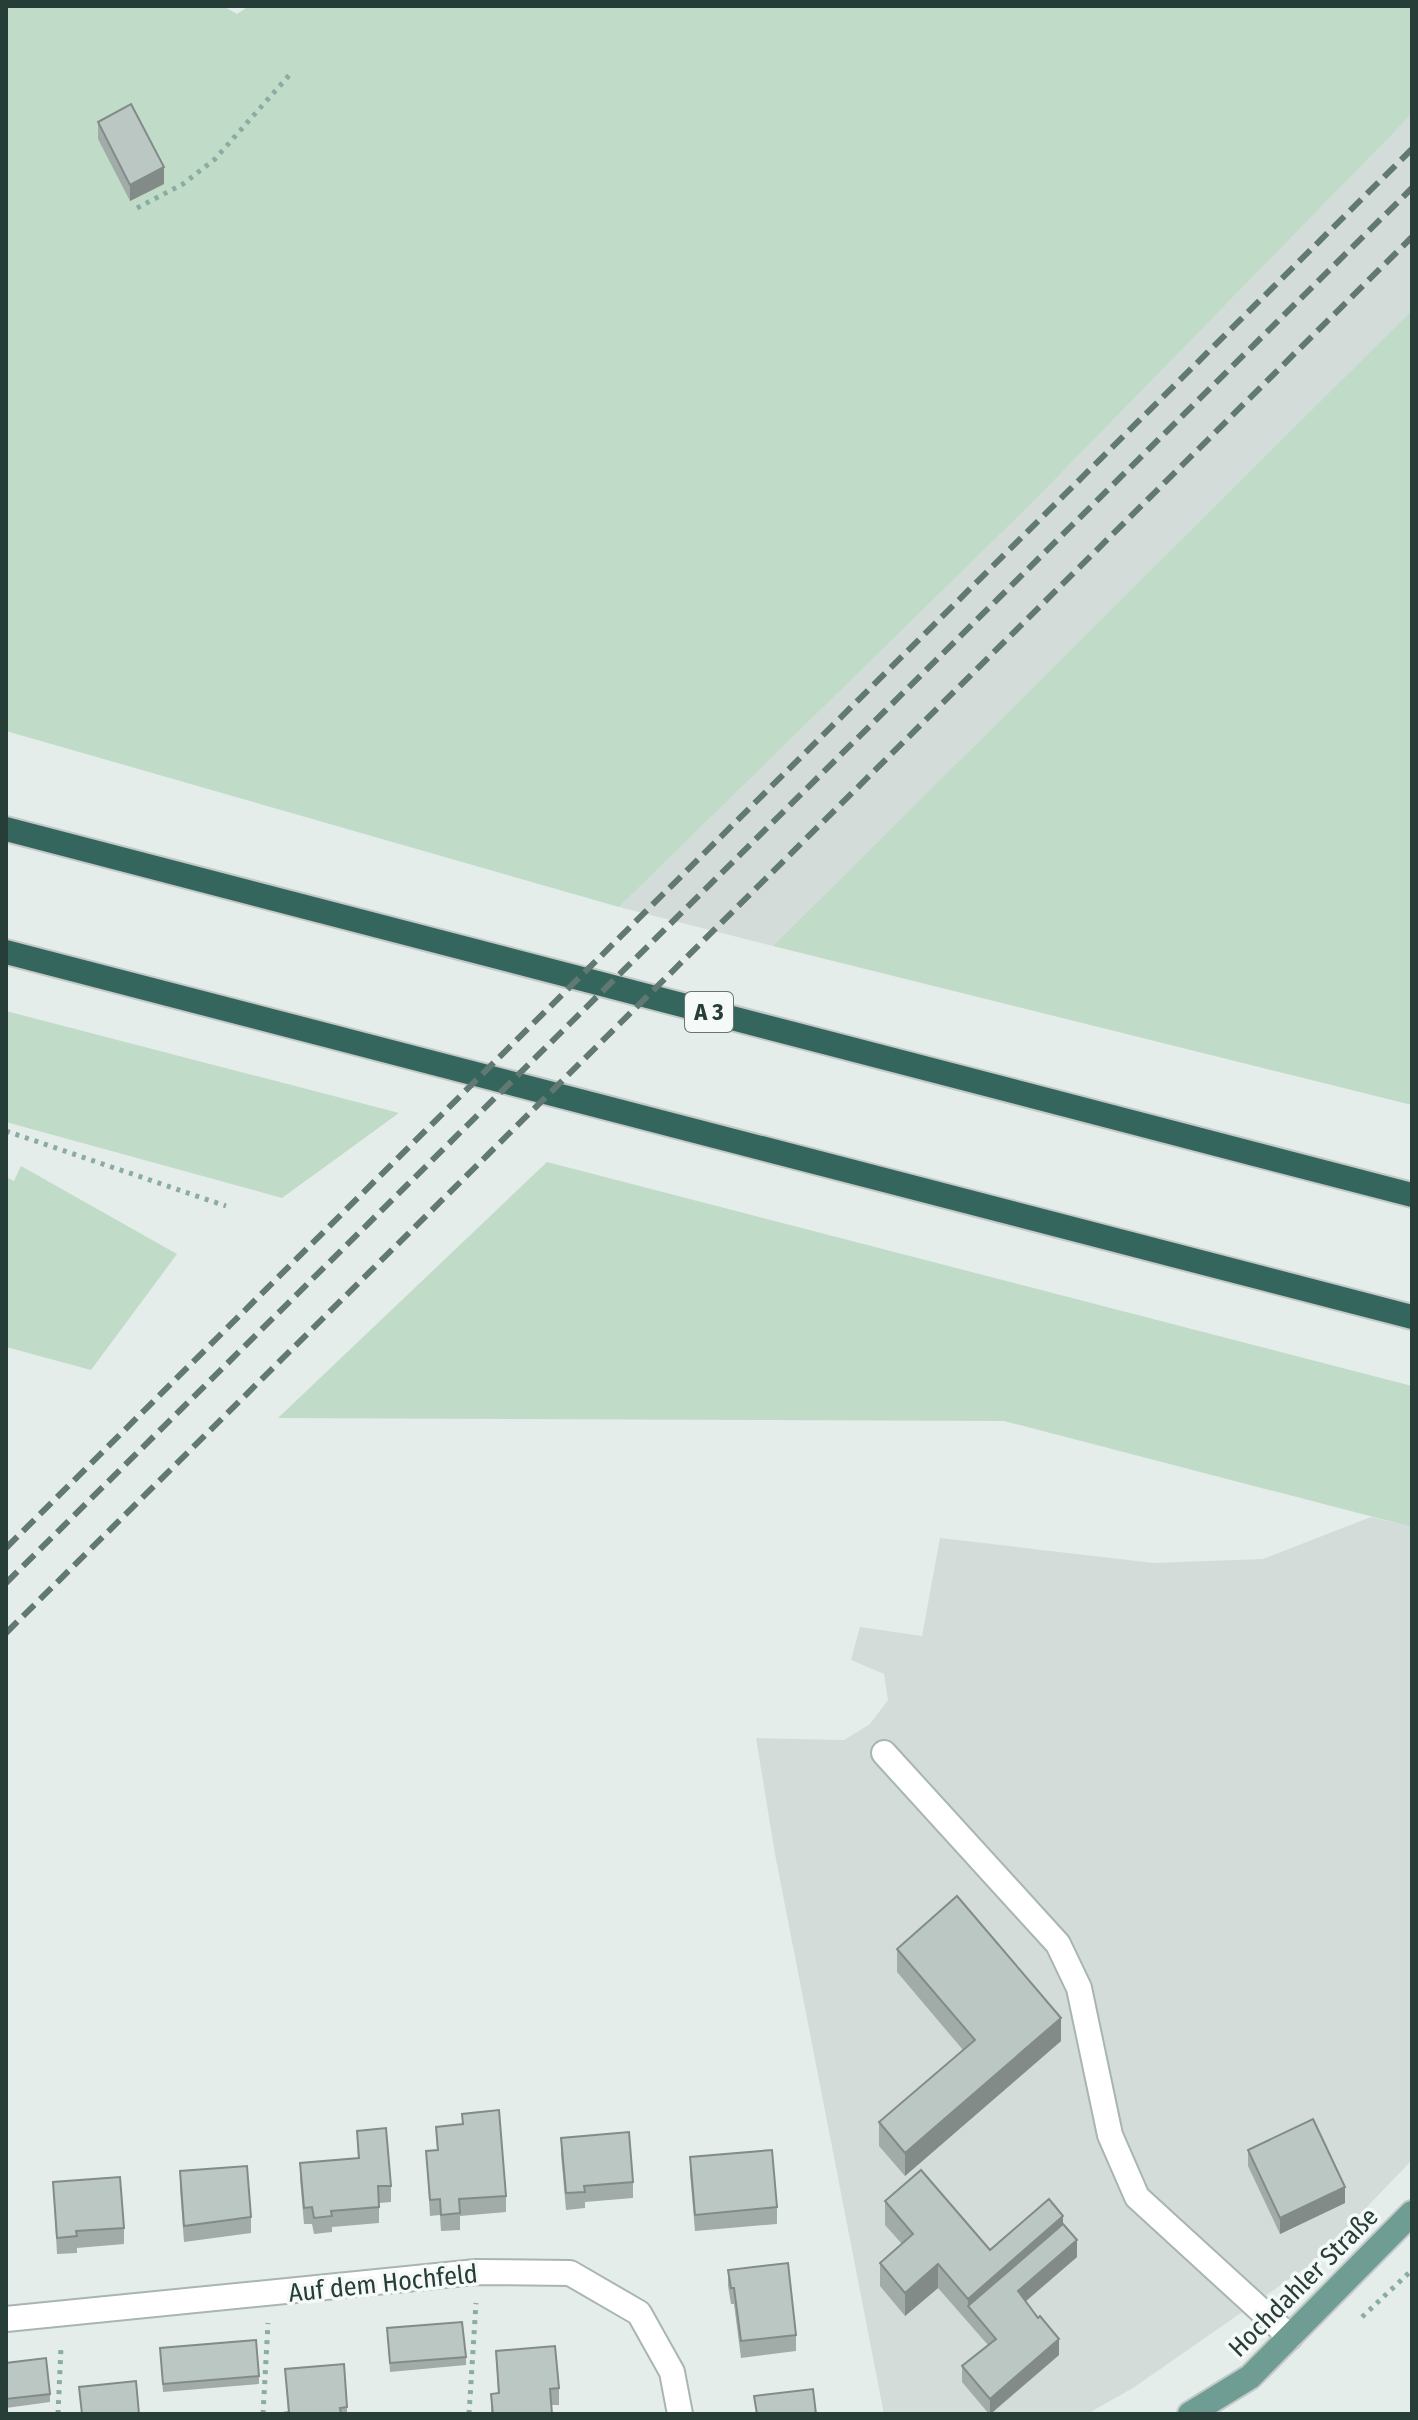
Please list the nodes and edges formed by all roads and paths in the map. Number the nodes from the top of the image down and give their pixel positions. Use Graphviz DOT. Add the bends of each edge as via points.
graph roads {
  1 [pos="292,72"];
  2 [pos="137,208"];
  3 [pos="6,829"];
  4 [pos="6,952"];
  5 [pos="6,1131"];
  6 [pos="1412,1195"];
  7 [pos="226,1206"];
  8 [pos="1412,1317"];
  9 [pos="884,1753"];
  10 [pos="1412,2213"];
  11 [pos="476,2315"];
  12 [pos="6,2319"];
  13 [pos="269,2337"];
  14 [pos="1290,2337"];
  15 [pos="61,2350"];
  16 [pos="58,2414"];
  17 [pos="263,2414"];
  18 [pos="469,2414"];
  19 [pos="680,2414"];
  20 [pos="1190,2414"];
  1 -- 2 [label="path" via="215,159 183,184"];
  3 -- 6 [label="highway, A 3"];
  4 -- 8 [label="highway"];
  5 -- 7 [label="path"];
  9 -- 14 [label="street" via="1058,1944 1079,1988 1110,2135 1137,2197"];
  10 -- 14 [label="main road, Hochdahler Straße"];
  11 -- 18 [label="path"];
  12 -- 19 [label="street, Auf dem Hochfeld" via="476,2272 570,2273 639,2313 672,2372"];
  13 -- 17 [label="path"];
  14 -- 20 [label="main road, Hochdahler Straße" via="1250,2377"];
  15 -- 16 [label="path"];
}
